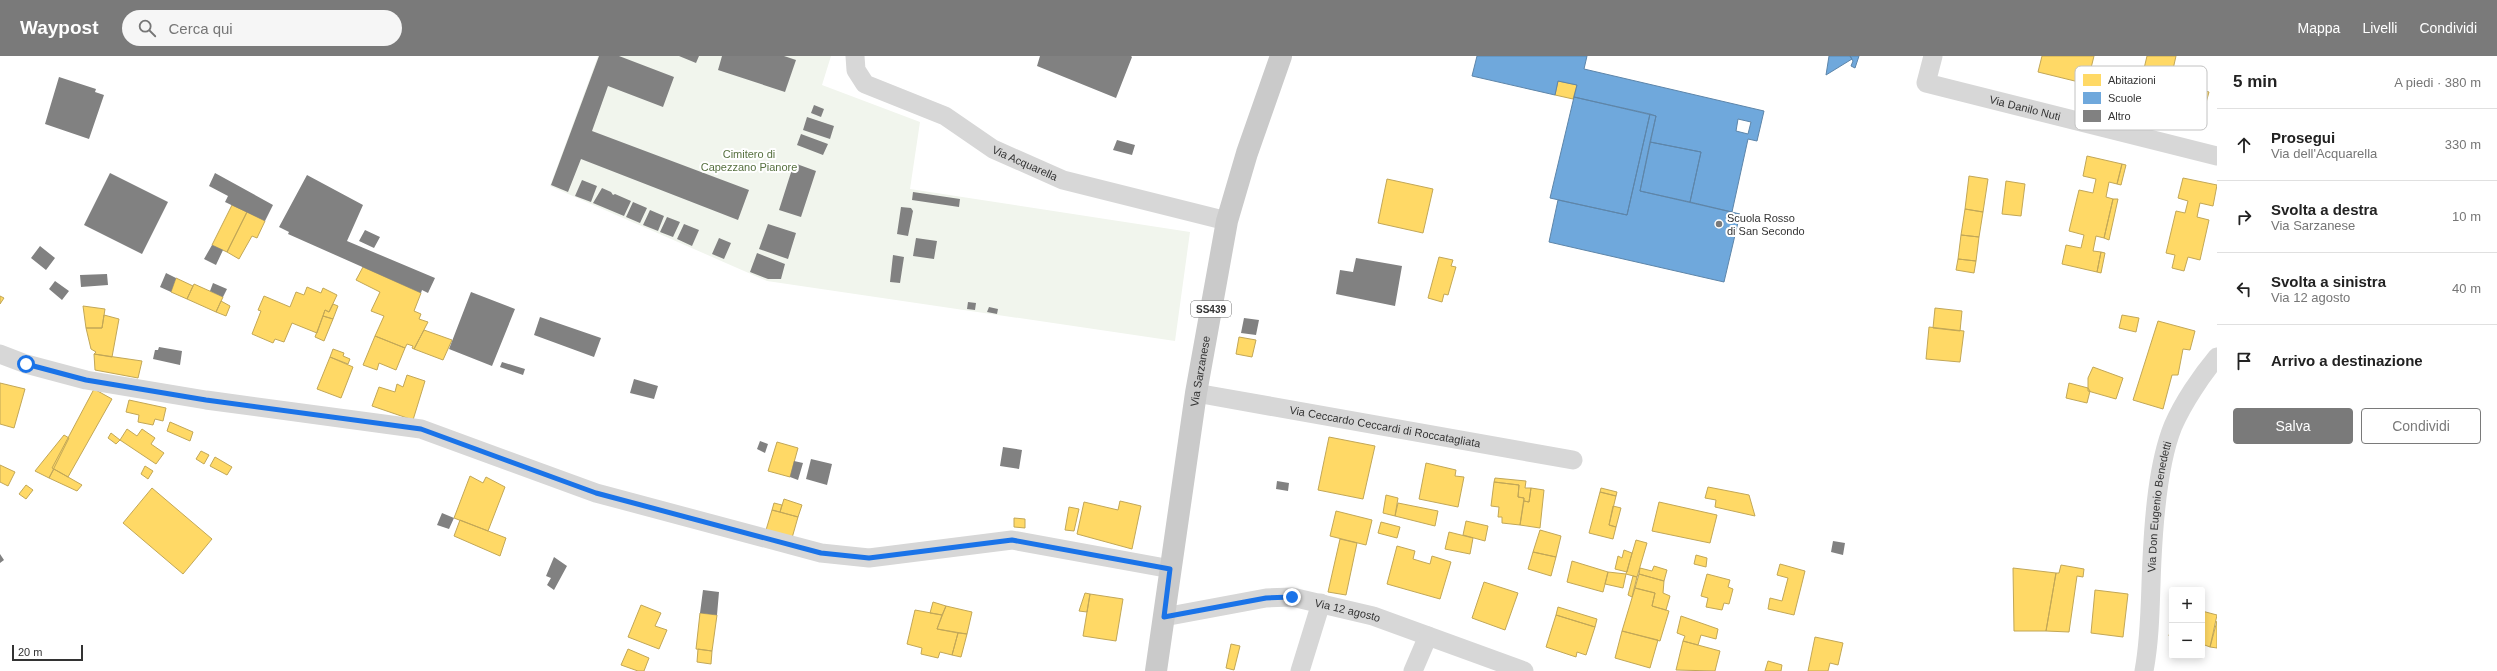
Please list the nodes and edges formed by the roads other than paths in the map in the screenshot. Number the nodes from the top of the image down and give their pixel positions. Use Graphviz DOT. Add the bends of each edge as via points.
graph roads {
  1 [pos="855,56"];
  2 [pos="1281,56"];
  3 [pos="1933,56"];
  4 [pos="2075,120"];
  5 [pos="2113,130"];
  6 [pos="2217,156"];
  7 [pos="1226,221"];
  8 [pos="0,354"];
  9 [pos="2217,357"];
  10 [pos="1196,393"];
  11 [pos="1573,460"];
  12 [pos="1170,569"];
  13 [pos="1322,603"];
  14 [pos="1164,617"];
  15 [pos="1428,636"];
  16 [pos="1156,671"];
  17 [pos="1300,671"];
  18 [pos="1413,671"];
  19 [pos="1524,671"];
  20 [pos="2144,671"];
  1 -- 7 [label="street, Via Acquarella" via="856,70 865,84 945,116 993,149 1063,180"];
  2 -- 7 [label="main road, Via Sarzanese / SS439"];
  3 -- 4 [label="street, Via Danilo Nuti" via="1926,83"];
  5 -- 6 [label="street, Via Danilo Nuti"];
  7 -- 10 [label="main road, Via Sarzanese / SS439"];
  8 -- 12 [label="street" via="26,364 86,380 206,400 421,429 596,493 821,553 869,558 1012,540"];
  9 -- 20 [label="street, Via Don Eugenio Benedetti" via="2204,373 2173,426 2162,465"];
  10 -- 11 [label="street, Via Ceccardo Ceccardi di Roccatagliata"];
  10 -- 12 [label="main road, Via Sarzanese / SS439"];
  12 -- 14 [label="main road, Via Sarzanese / SS439"];
  13 -- 14 [label="street, Via 12 agosto" via="1292,597 1266,598"];
  13 -- 15 [label="street, Via 12 agosto" via="1373,616"];
  13 -- 17 [label="street"];
  14 -- 16 [label="main road, Via Sarzanese / SS439"];
  15 -- 18 [label="street"];
  15 -- 19 [label="street, Via 12 agosto"];
}
